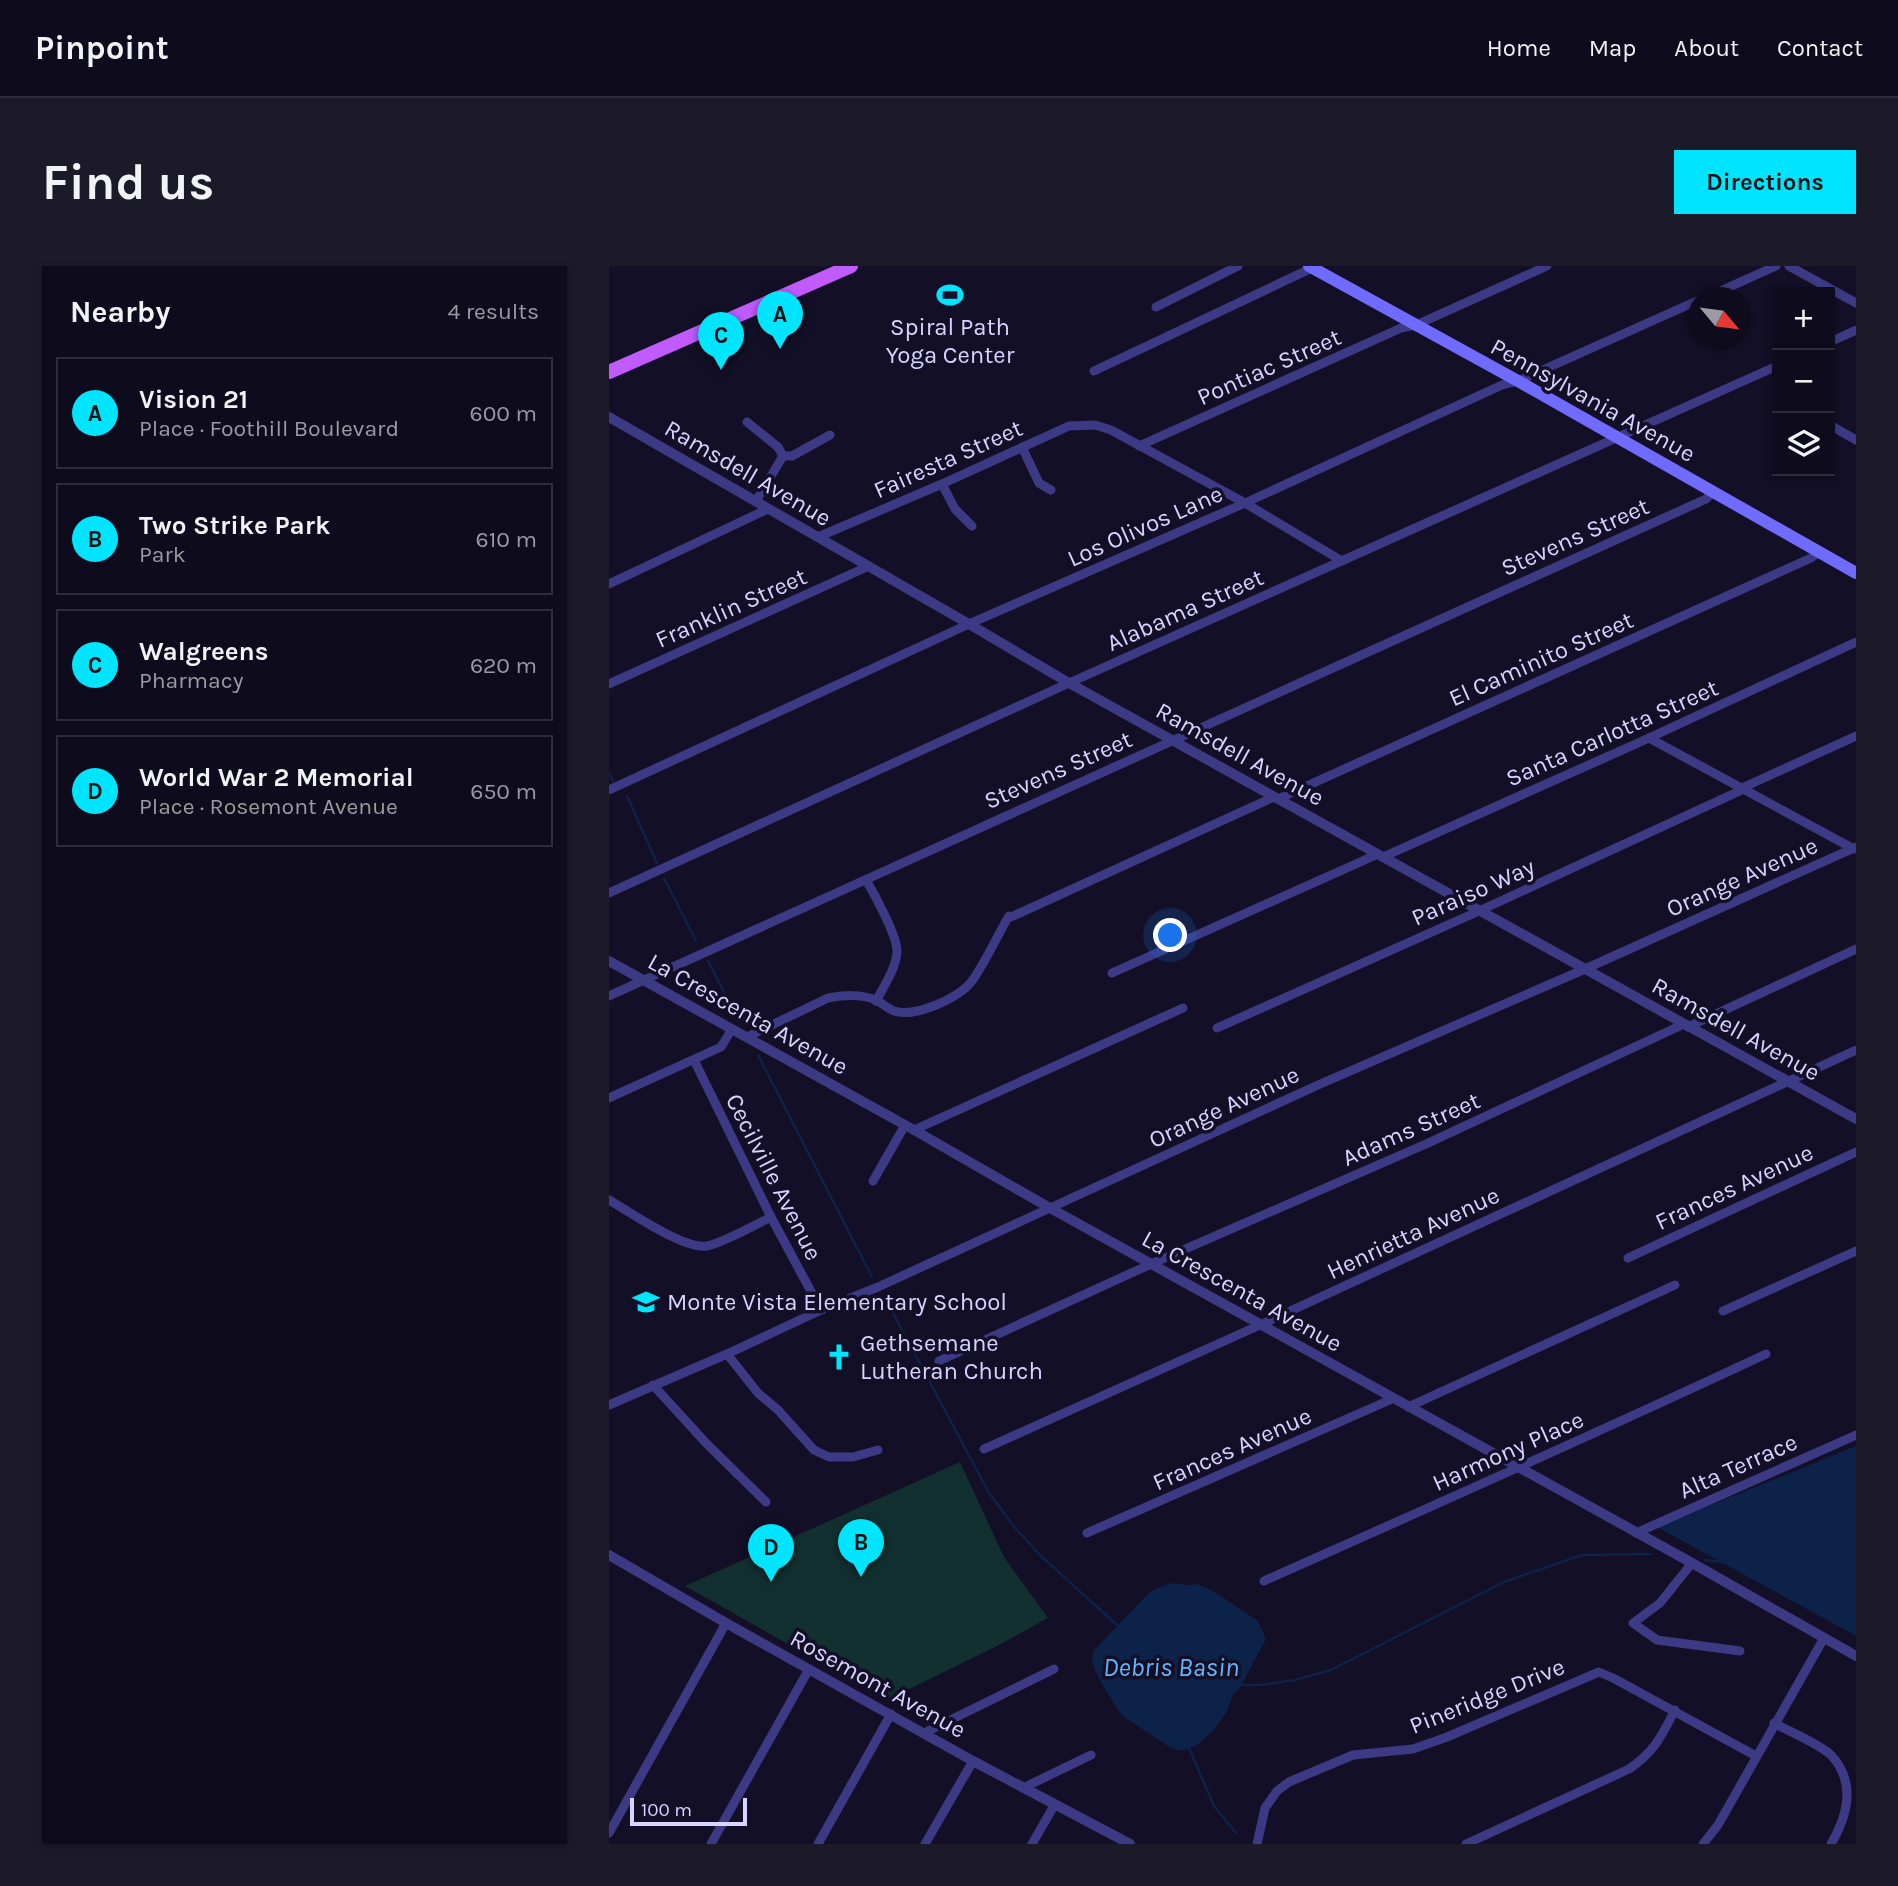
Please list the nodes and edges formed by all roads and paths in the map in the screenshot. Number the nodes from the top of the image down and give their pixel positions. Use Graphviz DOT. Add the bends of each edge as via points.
graph roads {
  1 [pos="851,266"];
  2 [pos="1238,266"];
  3 [pos="1546,266"];
  4 [pos="1776,266"];
  5 [pos="1789,266"];
  6 [pos="1316,268"];
  7 [pos="820,272"];
  8 [pos="1729,287"];
  9 [pos="1856,303"];
  10 [pos="1688,305"];
  11 [pos="1156,307"];
  12 [pos="1416,325"];
  13 [pos="1856,330"];
  14 [pos="1835,340"];
  15 [pos="1772,368"];
  16 [pos="1094,371"];
  17 [pos="609,372"];
  18 [pos="1518,381"];
  19 [pos="609,417"];
  20 [pos="747,422"];
  21 [pos="1835,428"];
  22 [pos="830,435"];
  23 [pos="1617,437"];
  24 [pos="1856,440"];
  25 [pos="1139,446"];
  26 [pos="1022,447"];
  27 [pos="783,456"];
  28 [pos="942,484"];
  29 [pos="1051,490"];
  30 [pos="1713,492"];
  31 [pos="757,501"];
  32 [pos="1245,503"];
  33 [pos="768,509"];
  34 [pos="972,526"];
  35 [pos="818,537"];
  36 [pos="1819,552"];
  37 [pos="1342,561"];
  38 [pos="869,566"];
  39 [pos="1856,573"];
  40 [pos="609,584"];
  41 [pos="969,624"];
  42 [pos="1856,642"];
  43 [pos="1069,683"];
  44 [pos="609,684"];
  45 [pos="1856,736"];
  46 [pos="1649,738"];
  47 [pos="1172,740"];
  48 [pos="1743,788"];
  49 [pos="609,790"];
  50 [pos="1276,798"];
  51 [pos="1855,848"];
  52 [pos="1380,856"];
  53 [pos="866,880"];
  54 [pos="609,892"];
  55 [pos="1479,911"];
  56 [pos="1856,949"];
  57 [pos="609,961"];
  58 [pos="1585,969"];
  59 [pos="1112,973"];
  60 [pos="644,980"];
  61 [pos="609,996"];
  62 [pos="876,1001"];
  63 [pos="1183,1009"];
  64 [pos="1686,1025"];
  65 [pos="1217,1028"];
  66 [pos="732,1029"];
  67 [pos="747,1037"];
  68 [pos="1856,1050"];
  69 [pos="694,1060"];
  70 [pos="1786,1081"];
  71 [pos="609,1098"];
  72 [pos="1856,1119"];
  73 [pos="909,1127"];
  74 [pos="1856,1152"];
  75 [pos="873,1181"];
  76 [pos="609,1200"];
  77 [pos="1050,1208"];
  78 [pos="771,1217"];
  79 [pos="1856,1251"];
  80 [pos="1628,1258"];
  81 [pos="1151,1264"];
  82 [pos="1675,1285"];
  83 [pos="821,1310"];
  84 [pos="1723,1311"];
  85 [pos="1260,1325"];
  86 [pos="727,1354"];
  87 [pos="1766,1354"];
  88 [pos="939,1361"];
  89 [pos="653,1385"];
  90 [pos="1392,1399"];
  91 [pos="609,1405"];
  92 [pos="1408,1407"];
  93 [pos="1856,1435"];
  94 [pos="984,1449"];
  95 [pos="878,1450"];
  96 [pos="1517,1468"];
  97 [pos="766,1503"];
  98 [pos="1636,1532"];
  99 [pos="1087,1533"];
  100 [pos="609,1555"];
  101 [pos="1692,1563"];
  102 [pos="1264,1581"];
  103 [pos="726,1623"];
  104 [pos="1824,1638"];
  105 [pos="1740,1651"];
  106 [pos="1856,1656"];
  107 [pos="809,1669"];
  108 [pos="1054,1669"];
  109 [pos="1675,1710"];
  110 [pos="891,1714"];
  111 [pos="1774,1723"];
  112 [pos="924,1733"];
  113 [pos="1091,1755"];
  114 [pos="1756,1756"];
  115 [pos="973,1761"];
  116 [pos="1023,1788"];
  117 [pos="1055,1804"];
  118 [pos="609,1833"];
  119 [pos="711,1844"];
  120 [pos="818,1844"];
  121 [pos="925,1844"];
  122 [pos="1032,1844"];
  123 [pos="1130,1844"];
  124 [pos="1257,1844"];
  125 [pos="1466,1844"];
  126 [pos="1703,1844"];
  127 [pos="1831,1844"];
  1 -- 7 [label="main road"];
  2 -- 11 [label="street"];
  3 -- 12 [label="street, Pontiac Street"];
  4 -- 8 [label="street"];
  5 -- 9 [label="street"];
  6 -- 12 [label="main road, Pennsylvania Avenue"];
  6 -- 16 [label="street"];
  7 -- 17 [label="main road"];
  10 -- 18 [label="street, Los Olivos Lane"];
  12 -- 18 [label="main road, Pennsylvania Avenue"];
  12 -- 25 [label="street, Pontiac Street"];
  13 -- 14 [label="street"];
  15 -- 23 [label="street, Alabama Street"];
  18 -- 23 [label="main road, Pennsylvania Avenue"];
  18 -- 32 [label="street, Los Olivos Lane"];
  19 -- 31 [label="street, Ramsdell Avenue"];
  20 -- 27 [label="street"];
  21 -- 24 [label="street"];
  22 -- 27 [label="street" via="792,456"];
  23 -- 30 [label="main road, Pennsylvania Avenue"];
  23 -- 37 [label="street, Alabama Street"];
  25 -- 26 [label="street, Fairesta Street" via="1111,430 1069,426"];
  25 -- 32 [label="street"];
  26 -- 28 [label="street, Fairesta Street"];
  26 -- 29 [label="street" via="1039,483"];
  27 -- 31 [label="street"];
  28 -- 34 [label="street" via="955,509"];
  28 -- 35 [label="street, Fairesta Street"];
  30 -- 36 [label="main road, Pennsylvania Avenue"];
  30 -- 47 [label="street, Stevens Street"];
  31 -- 33 [label="street, Ramsdell Avenue"];
  32 -- 37 [label="street"];
  32 -- 41 [label="street, Los Olivos Lane"];
  33 -- 35 [label="street, Ramsdell Avenue"];
  33 -- 40 [label="street"];
  35 -- 38 [label="street, Ramsdell Avenue"];
  36 -- 39 [label="main road, Pennsylvania Avenue"];
  36 -- 50 [label="street, El Caminito Street"];
  37 -- 43 [label="street, Alabama Street"];
  38 -- 41 [label="street, Ramsdell Avenue"];
  38 -- 44 [label="street, Franklin Street"];
  41 -- 43 [label="street, Ramsdell Avenue"];
  41 -- 49 [label="street, Los Olivos Lane"];
  42 -- 46 [label="street, Santa Carlotta Street"];
  43 -- 47 [label="street, Ramsdell Avenue"];
  43 -- 54 [label="street, Alabama Street"];
  45 -- 48 [label="street, Paraiso Way"];
  46 -- 48 [label="street"];
  46 -- 52 [label="street, Santa Carlotta Street"];
  47 -- 50 [label="street, Ramsdell Avenue"];
  47 -- 53 [label="street, Stevens Street"];
  48 -- 51 [label="street"];
  48 -- 55 [label="street, Paraiso Way"];
  50 -- 52 [label="street, Ramsdell Avenue"];
  50 -- 62 [label="street, El Caminito Street" via="1010,917 972,981 925,1010 893,1011"];
  51 -- 58 [label="street, Orange Avenue"];
  52 -- 55 [label="street, Ramsdell Avenue"];
  52 -- 59 [label="street, Santa Carlotta Street"];
  53 -- 60 [label="street, Stevens Street"];
  53 -- 62 [label="street" via="897,951"];
  55 -- 58 [label="street, Ramsdell Avenue"];
  55 -- 65 [label="street, Paraiso Way"];
  56 -- 64 [label="street, Adams Street"];
  57 -- 60 [label="street, La Crescenta Avenue"];
  58 -- 64 [label="street, Ramsdell Avenue"];
  58 -- 77 [label="street, Orange Avenue"];
  60 -- 61 [label="street, Stevens Street"];
  60 -- 66 [label="street, La Crescenta Avenue"];
  62 -- 67 [label="street, El Caminito Street" via="857,995 828,998"];
  63 -- 73 [label="street"];
  64 -- 70 [label="street, Ramsdell Avenue"];
  64 -- 81 [label="street, Adams Street"];
  66 -- 67 [label="street, La Crescenta Avenue"];
  66 -- 69 [label="street" via="721,1047"];
  67 -- 73 [label="street, La Crescenta Avenue"];
  68 -- 70 [label="street, Henrietta Avenue"];
  69 -- 71 [label="street"];
  69 -- 78 [label="street, Cecilville Avenue"];
  70 -- 72 [label="street, Ramsdell Avenue"];
  70 -- 85 [label="street, Henrietta Avenue"];
  73 -- 75 [label="street"];
  73 -- 77 [label="street, La Crescenta Avenue"];
  74 -- 80 [label="street, Frances Avenue"];
  76 -- 78 [label="street" via="695,1246 707,1246"];
  77 -- 81 [label="street, La Crescenta Avenue"];
  77 -- 83 [label="street, Orange Avenue"];
  78 -- 83 [label="street, Cecilville Avenue"];
  79 -- 84 [label="street"];
  81 -- 85 [label="street, La Crescenta Avenue"];
  81 -- 88 [label="street, Adams Street"];
  82 -- 92 [label="street"];
  83 -- 86 [label="street, Orange Avenue"];
  85 -- 90 [label="street, La Crescenta Avenue"];
  85 -- 94 [label="street, Henrietta Avenue"];
  86 -- 89 [label="street, Orange Avenue"];
  86 -- 95 [label="street" via="814,1450 829,1457"];
  87 -- 96 [label="street, Harmony Place"];
  89 -- 91 [label="street, Orange Avenue"];
  89 -- 97 [label="street"];
  90 -- 92 [label="street, La Crescenta Avenue"];
  90 -- 99 [label="street, Frances Avenue"];
  92 -- 96 [label="street, La Crescenta Avenue"];
  93 -- 98 [label="street, Alta Terrace"];
  96 -- 98 [label="street, La Crescenta Avenue"];
  96 -- 102 [label="street, Harmony Place"];
  98 -- 101 [label="street, La Crescenta Avenue"];
  100 -- 103 [label="street, Rosemont Avenue"];
  101 -- 104 [label="street, La Crescenta Avenue"];
  101 -- 105 [label="street" via="1660,1604 1633,1623 1657,1640"];
  103 -- 107 [label="street, Rosemont Avenue"];
  103 -- 118 [label="street"];
  104 -- 106 [label="street, La Crescenta Avenue"];
  104 -- 111 [label="street"];
  107 -- 110 [label="street, Rosemont Avenue"];
  107 -- 119 [label="street"];
  108 -- 112 [label="street"];
  109 -- 114 [label="street, Pineridge Drive"];
  109 -- 124 [label="street, Pineridge Drive" via="1599,1672 1447,1737 1413,1749 1353,1755 1289,1782 1265,1808"];
  109 -- 125 [label="street" via="1645,1759"];
  110 -- 112 [label="street, Rosemont Avenue"];
  110 -- 120 [label="street"];
  111 -- 114 [label="street"];
  111 -- 127 [label="street" via="1829,1753 1842,1767 1848,1808"];
  112 -- 115 [label="street, Rosemont Avenue"];
  113 -- 116 [label="street"];
  114 -- 126 [label="street"];
  115 -- 116 [label="street, Rosemont Avenue"];
  115 -- 121 [label="street"];
  116 -- 117 [label="street, Rosemont Avenue"];
  117 -- 122 [label="street"];
  117 -- 123 [label="street, Rosemont Avenue"];
}
